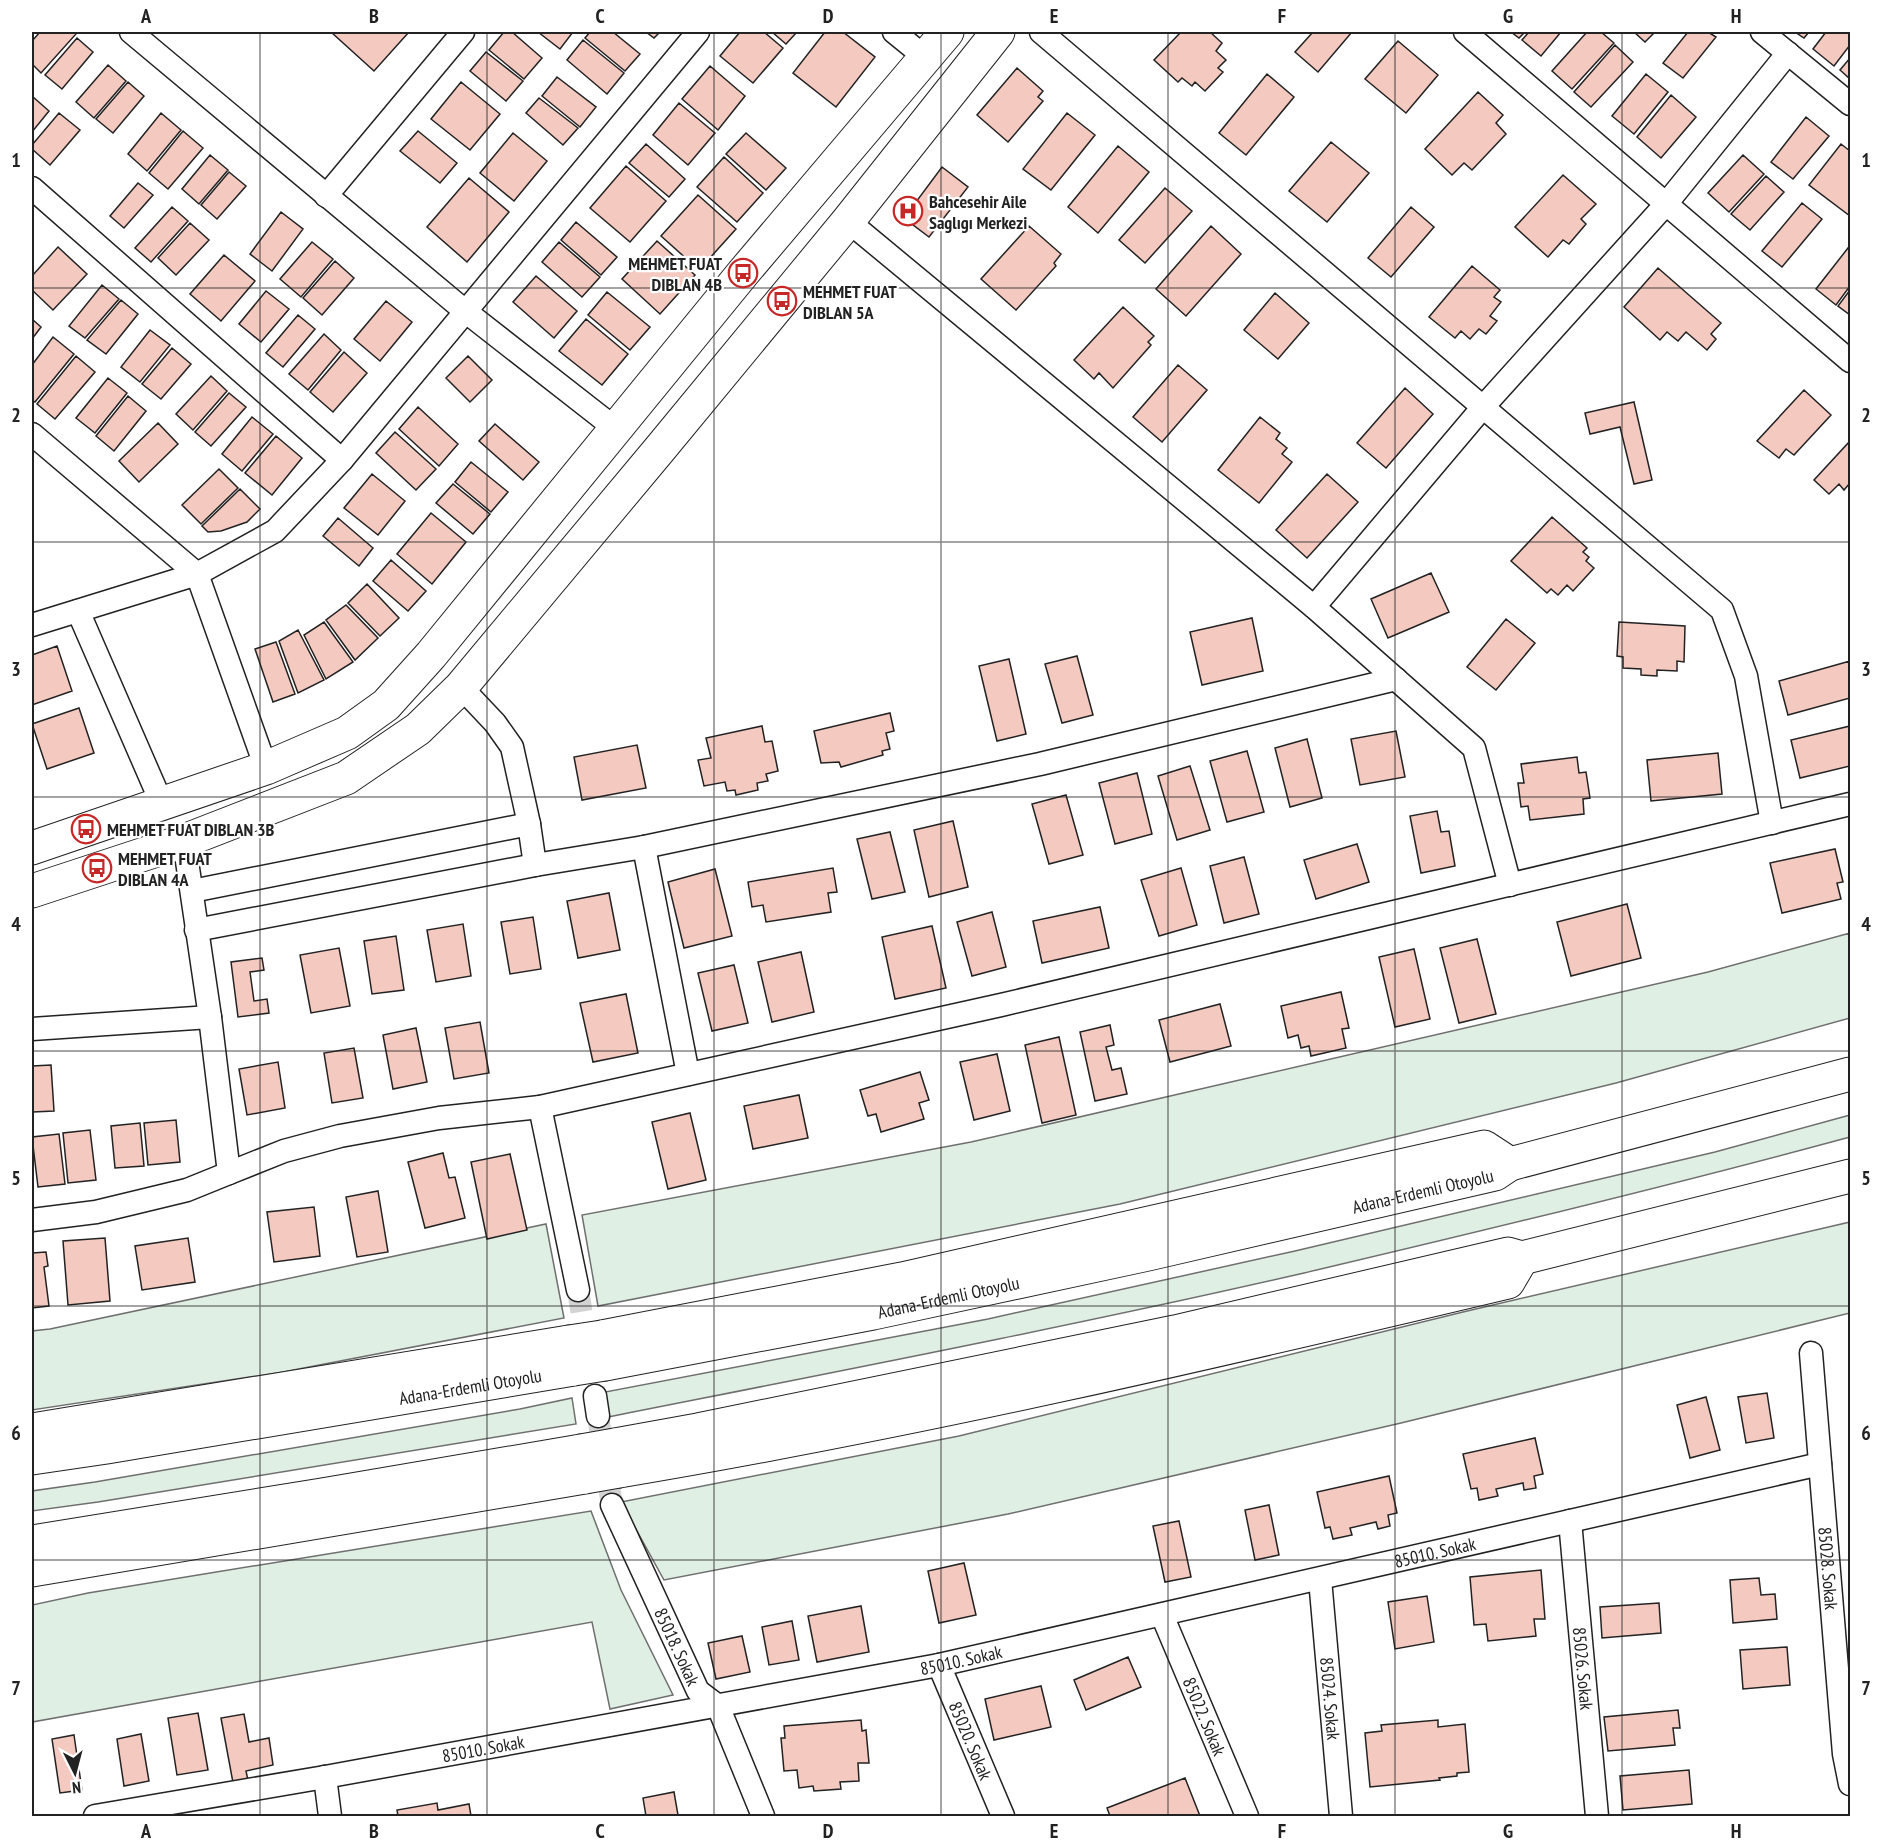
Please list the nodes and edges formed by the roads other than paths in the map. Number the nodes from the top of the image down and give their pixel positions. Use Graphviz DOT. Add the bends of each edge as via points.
graph roads {
  1 [pos="131,32"];
  2 [pos="463,32"];
  3 [pos="698,32"];
  4 [pos="894,32"];
  5 [pos="947,32"];
  6 [pos="998,32"];
  7 [pos="1041,32"];
  8 [pos="1465,32"];
  9 [pos="1762,32"];
  10 [pos="1788,53"];
  11 [pos="926,58"];
  12 [pos="1851,104"];
  13 [pos="32,188"];
  14 [pos="326,196"];
  15 [pos="1666,204"];
  16 [pos="848,221"];
  17 [pos="465,311"];
  18 [pos="1851,361"];
  19 [pos="1483,406"];
  20 [pos="616,429"];
  21 [pos="32,434"];
  22 [pos="342,460"];
  23 [pos="196,574"];
  24 [pos="1314,607"];
  25 [pos="78,610"];
  26 [pos="32,625"];
  27 [pos="1396,679"];
  28 [pos="461,687"];
  29 [pos="266,768"];
  30 [pos="162,804"];
  31 [pos="1851,804"];
  32 [pos="1772,823"];
  33 [pos="529,824"];
  34 [pos="184,842"];
  35 [pos="644,847"];
  36 [pos="32,848"];
  37 [pos="535,866"];
  38 [pos="1510,885"];
  39 [pos="32,891"];
  40 [pos="192,891"];
  41 [pos="196,930"];
  42 [pos="210,1017"];
  43 [pos="32,1029"];
  44 [pos="688,1074"];
  45 [pos="1851,1074"];
  46 [pos="540,1107"];
  47 [pos="229,1173"];
  48 [pos="1851,1176"];
  49 [pos="32,1220"];
  50 [pos="578,1290"];
  51 [pos="1811,1353"];
  52 [pos="571,1356"];
  53 [pos="32,1430"];
  54 [pos="32,1458"];
  55 [pos="583,1464"];
  56 [pos="1820,1464"];
  57 [pos="612,1505"];
  58 [pos="1570,1521"];
  59 [pos="32,1542"];
  60 [pos="32,1570"];
  61 [pos="1320,1579"];
  62 [pos="1162,1615"];
  63 [pos="939,1665"];
  64 [pos="718,1706"];
  65 [pos="325,1777"];
  66 [pos="1851,1784"];
  67 [pos="94,1816"];
  68 [pos="330,1816"];
  69 [pos="763,1816"];
  70 [pos="1003,1816"];
  71 [pos="1247,1816"];
  72 [pos="1341,1816"];
  73 [pos="1597,1816"];
  1 -- 14 [label="street"];
  2 -- 14 [label="street"];
  3 -- 17 [label="street"];
  4 -- 11 [label="street"];
  5 -- 11 [label="main road"];
  6 -- 16 [label="main road"];
  7 -- 19 [label="street"];
  8 -- 15 [label="street"];
  9 -- 10 [label="street"];
  10 -- 12 [label="street"];
  10 -- 15 [label="street"];
  11 -- 20 [label="main road"];
  13 -- 22 [label="street"];
  14 -- 17 [label="street"];
  15 -- 18 [label="street"];
  15 -- 19 [label="street"];
  16 -- 24 [label="street"];
  16 -- 28 [label="main road"];
  17 -- 20 [label="street"];
  17 -- 22 [label="street"];
  19 -- 24 [label="street"];
  19 -- 32 [label="street" via="1722,610 1746,676"];
  20 -- 29 [label="main road" via="386,705 347,734"];
  21 -- 23 [label="street"];
  22 -- 23 [label="street" via="275,531"];
  23 -- 25 [label="street"];
  23 -- 29 [label="street"];
  24 -- 27 [label="street"];
  25 -- 26 [label="street"];
  25 -- 30 [label="street"];
  27 -- 35 [label="street" via="1041,764"];
  27 -- 38 [label="street" via="1474,748"];
  28 -- 33 [label="street" via="512,747"];
  28 -- 34 [label="main road" via="418,729 346,778"];
  29 -- 30 [label="main road"];
  30 -- 36 [label="main road"];
  31 -- 32 [label="street"];
  32 -- 38 [label="street"];
  33 -- 37 [label="street"];
  33 -- 40 [label="street"];
  34 -- 39 [label="main road"];
  34 -- 40 [label="street"];
  35 -- 37 [label="street"];
  35 -- 44 [label="street"];
  37 -- 41 [label="street"];
  38 -- 44 [label="street"];
  40 -- 41 [label="street"];
  41 -- 42 [label="street"];
  42 -- 43 [label="street"];
  42 -- 47 [label="street"];
  44 -- 46 [label="street"];
  45 -- 52 [label="main road, Adana-Erdemli Otoyolu, bridge" via="1510,1164 1484,1147"];
  46 -- 47 [label="street" via="439,1118 340,1136 284,1151"];
  46 -- 50 [label="street"];
  47 -- 49 [label="street" via="187,1190 108,1209"];
  48 -- 55 [label="main road, bridge" via="1522,1258 1508,1254 1175,1332 698,1430 617,1458"];
  51 -- 56 [label="street, 85028. Sokak"];
  52 -- 53 [label="main road"];
  52 -- 54 [label="main road, Adana-Erdemli Otoyolu" via="107,1447"];
  55 -- 59 [label="main road" via="322,1496"];
  55 -- 60 [label="main road"];
  56 -- 58 [label="street, 85010. Sokak"];
  56 -- 66 [label="street, 85028. Sokak" via="1844,1754"];
  57 -- 64 [label="street, 85018. Sokak" via="698,1691"];
  58 -- 61 [label="street, 85010. Sokak"];
  58 -- 73 [label="street, 85026. Sokak"];
  61 -- 62 [label="street, 85010. Sokak"];
  61 -- 72 [label="street, 85024. Sokak"];
  62 -- 63 [label="street, 85010. Sokak"];
  62 -- 71 [label="street, 85022. Sokak"];
  63 -- 64 [label="street, 85010. Sokak"];
  63 -- 70 [label="street, 85020. Sokak"];
  64 -- 65 [label="street, 85010. Sokak"];
  64 -- 69 [label="street, 85018. Sokak"];
  65 -- 67 [label="street, 85010. Sokak"];
  65 -- 68 [label="street"];
}
